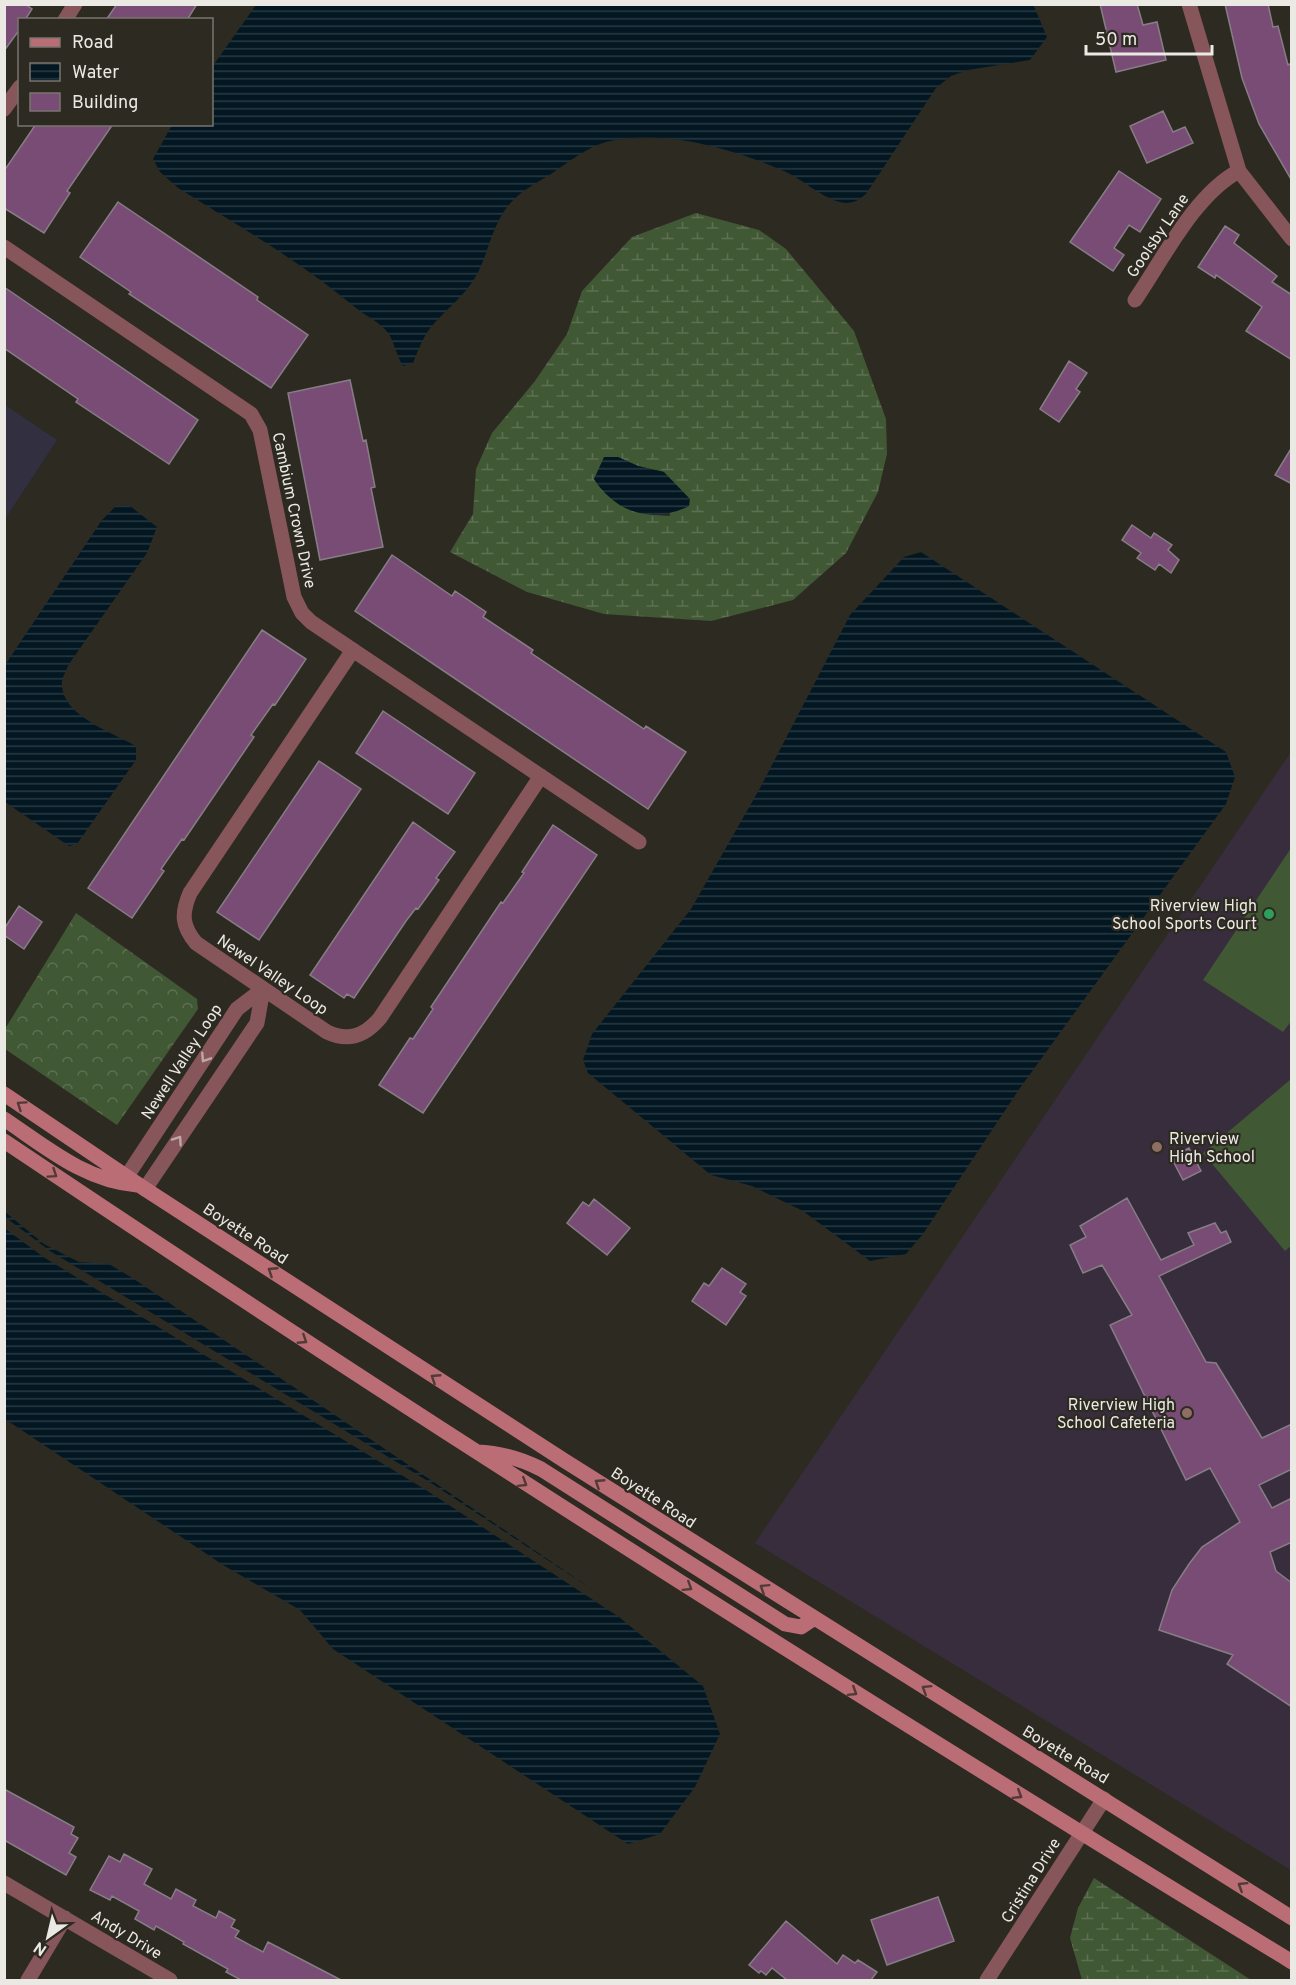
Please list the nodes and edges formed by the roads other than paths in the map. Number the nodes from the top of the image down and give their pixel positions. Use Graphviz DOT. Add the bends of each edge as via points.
graph roads {
  1 [pos="75,4"];
  2 [pos="1189,4"];
  3 [pos="66,18"];
  4 [pos="18,90"];
  5 [pos="4,109"];
  6 [pos="1239,171"];
  7 [pos="1292,239"];
  8 [pos="4,247"];
  9 [pos="1135,300"];
  10 [pos="353,650"];
  11 [pos="541,777"];
  12 [pos="639,842"];
  13 [pos="263,989"];
  14 [pos="4,1094"];
  15 [pos="4,1119"];
  16 [pos="4,1141"];
  17 [pos="137,1183"];
  18 [pos="474,1452"];
  19 [pos="813,1619"];
  20 [pos="1104,1798"];
  21 [pos="1081,1834"];
  22 [pos="4,1883"];
  23 [pos="65,1918"];
  24 [pos="1292,1918"];
  25 [pos="1292,1962"];
  26 [pos="28,1980"];
  27 [pos="170,1980"];
  28 [pos="987,1980"];
  1 -- 3 [label="street"];
  2 -- 6 [label="street"];
  4 -- 5 [label="street"];
  6 -- 7 [label="street"];
  6 -- 9 [label="street, Goolsby Lane" via="1203,199"];
  8 -- 10 [label="street, Cambium Crown Drive" via="251,414 260,430 297,605 311,622"];
  10 -- 11 [label="street, Cambium Crown Drive"];
  10 -- 13 [label="street, Newel Valley Loop" via="189,893 184,907 183,920 196,943"];
  11 -- 12 [label="street, Cambium Crown Drive"];
  11 -- 13 [label="street, Newel Valley Loop" via="371,1028 348,1038 337,1036"];
  13 -- 17 [label="street, Newell Valley Loop, one-way" via="237,1009"];
  17 -- 13 [label="street, one-way" via="257,1023"];
  17 -- 14 [label="main road, Boyette Road, one-way"];
  15 -- 17 [label="main road" via="91,1175 117,1184"];
  16 -- 18 [label="main road, one-way"];
  19 -- 17 [label="main road, Boyette Road, one-way"];
  18 -- 19 [label="main road" via="524,1460 541,1469 785,1624 801,1628"];
  18 -- 21 [label="main road, one-way"];
  20 -- 19 [label="main road, Boyette Road, one-way"];
  20 -- 21 [label="street, Cristina Drive"];
  24 -- 20 [label="main road, Boyette Road, one-way"];
  21 -- 25 [label="main road"];
  21 -- 28 [label="street, Cristina Drive"];
  22 -- 23 [label="street, Andy Drive"];
  23 -- 26 [label="street"];
  23 -- 27 [label="street, Andy Drive"];
}
